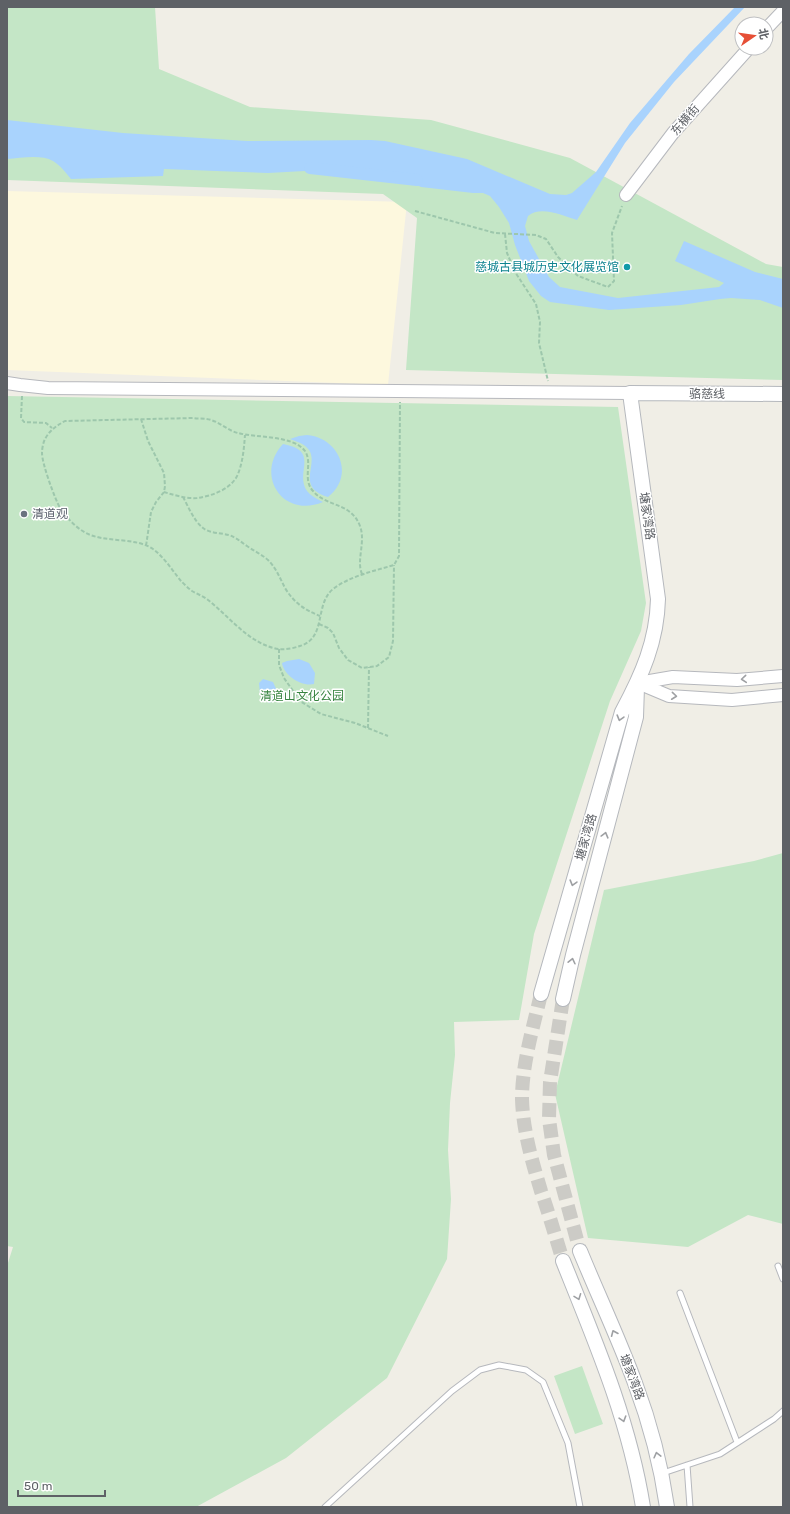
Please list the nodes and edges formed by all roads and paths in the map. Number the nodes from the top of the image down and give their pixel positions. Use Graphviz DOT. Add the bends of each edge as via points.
graph roads {
  1 [pos="783,10"];
  2 [pos="774,20"];
  3 [pos="742,56"];
  4 [pos="626,195"];
  5 [pos="415,211"];
  6 [pos="505,234"];
  7 [pos="7,383"];
  8 [pos="23,386"];
  9 [pos="400,391"];
  10 [pos="551,392"];
  11 [pos="630,393"];
  12 [pos="783,394"];
  13 [pos="141,419"];
  14 [pos="52,428"];
  15 [pos="245,435"];
  16 [pos="164,492"];
  17 [pos="183,497"];
  18 [pos="146,546"];
  19 [pos="394,565"];
  20 [pos="362,574"];
  21 [pos="320,616"];
  22 [pos="319,624"];
  23 [pos="279,649"];
  24 [pos="369,667"];
  25 [pos="783,676"];
  26 [pos="638,683"];
  27 [pos="783,695"];
  28 [pos="368,728"];
  29 [pos="388,736"];
  30 [pos="541,994"];
  31 [pos="563,999"];
  32 [pos="580,1251"];
  33 [pos="563,1261"];
  34 [pos="778,1266"];
  35 [pos="783,1279"];
  36 [pos="680,1293"];
  37 [pos="783,1411"];
  38 [pos="737,1442"];
  39 [pos="687,1465"];
  40 [pos="662,1474"];
  41 [pos="326,1507"];
  42 [pos="580,1507"];
  43 [pos="643,1507"];
  44 [pos="667,1507"];
  45 [pos="690,1507"];
  1 -- 2 [label="street"];
  3 -- 4 [label="street, 东横街" via="673,133"];
  4 -- 6 [label="path" via="612,233 614,281 608,288 578,276 558,257 546,239 536,235"];
  5 -- 6 [label="path"];
  6 -- 10 [label="path" via="507,253 515,272 536,304 540,322 540,343"];
  7 -- 8 [label="street"];
  8 -- 9 [label="street"];
  8 -- 14 [label="path" via="21,418 24,422 46,423"];
  9 -- 10 [label="street"];
  9 -- 19 [label="path" via="399,556"];
  10 -- 11 [label="street"];
  11 -- 12 [label="main road, 骆慈线"];
  11 -- 26 [label="main road, 塘家湾路" via="658,599 656,632"];
  13 -- 14 [label="path" via="65,421"];
  13 -- 15 [label="path" via="211,420"];
  13 -- 16 [label="path" via="148,441 164,474"];
  14 -- 18 [label="path" via="44,440 43,462 60,506 73,524 99,538"];
  15 -- 17 [label="path" via="243,460 238,476 228,487 214,494 196,498"];
  15 -- 20 [label="path" via="277,438 304,449 308,460 307,478 313,491 321,498 349,511 360,527 363,540 360,569"];
  16 -- 17 [label="path"];
  16 -- 18 [label="path" via="151,512"];
  17 -- 21 [label="path" via="199,525 241,541 261,554 280,576 294,601 305,610"];
  18 -- 23 [label="path" via="152,548 192,591 207,598 243,631 259,642"];
  19 -- 20 [label="path"];
  19 -- 24 [label="path" via="392,646 389,657 377,666"];
  20 -- 21 [label="path" via="333,590 325,598"];
  21 -- 22 [label="path"];
  22 -- 23 [label="path" via="316,634 306,645"];
  22 -- 24 [label="path" via="333,633 339,648 348,660 362,668"];
  23 -- 28 [label="path" via="279,665 284,678 300,700 321,714"];
  24 -- 28 [label="path"];
  25 -- 26 [label="street, one-way" via="737,680 673,676"];
  26 -- 27 [label="street, one-way" via="669,696 732,700"];
  26 -- 30 [label="main road, 塘家湾路, one-way" via="622,712"];
  31 -- 26 [label="main road, 塘家湾路, one-way" via="636,716"];
  28 -- 29 [label="path"];
  40 -- 32 [label="main road, 塘家湾路, one-way" via="635,1383"];
  33 -- 43 [label="main road, 塘家湾路, one-way" via="614,1389 639,1478"];
  34 -- 35 [label="lane"];
  36 -- 38 [label="lane"];
  37 -- 38 [label="lane"];
  38 -- 39 [label="lane" via="720,1454"];
  39 -- 40 [label="lane"];
  39 -- 45 [label="lane"];
  40 -- 44 [label="main road, 塘家湾路"];
  41 -- 42 [label="lane" via="452,1392 480,1370 499,1365 526,1370 543,1382 568,1443"];
}
